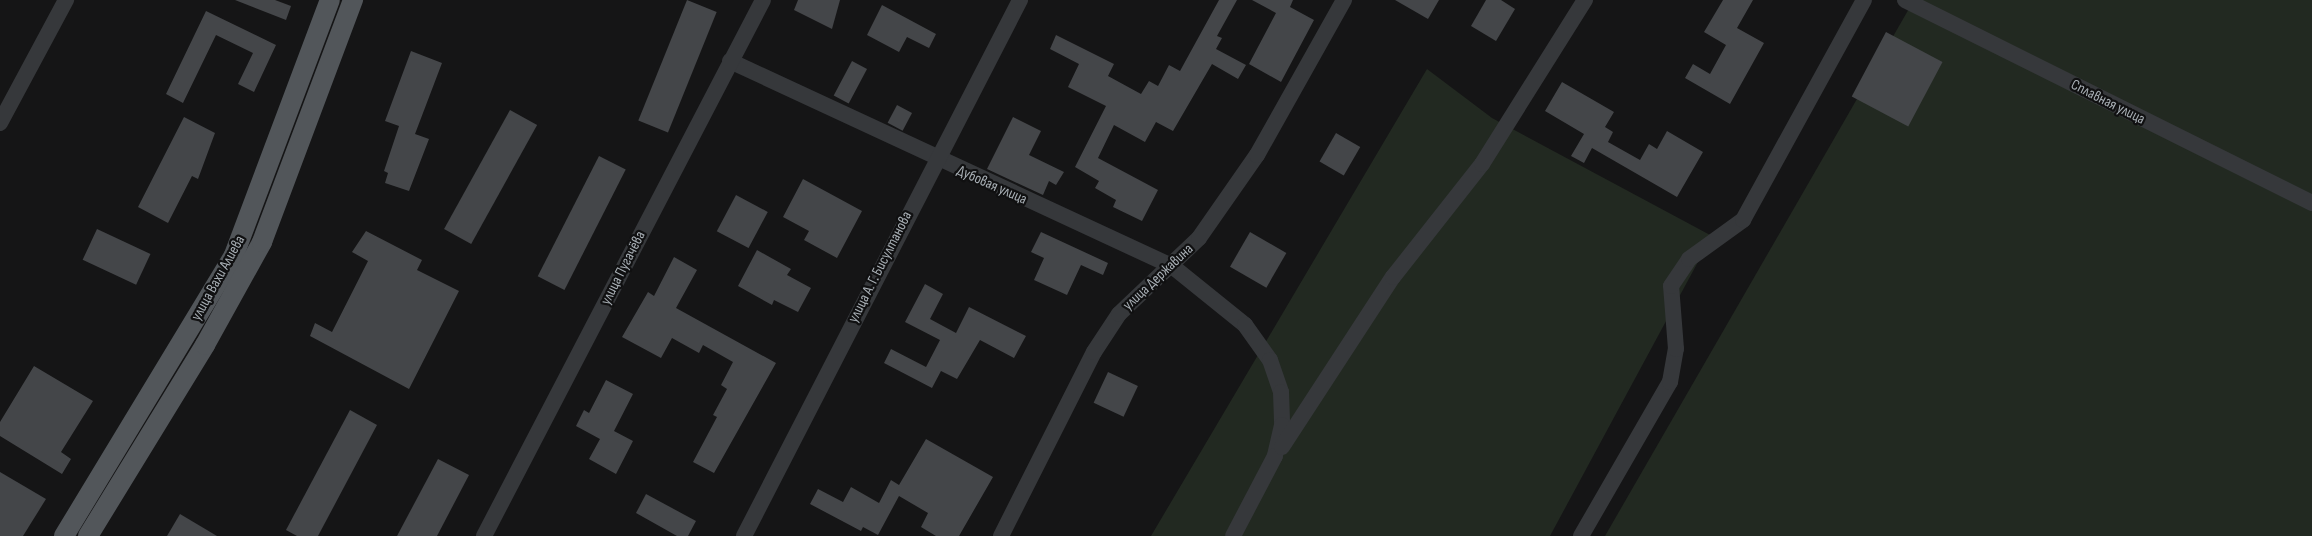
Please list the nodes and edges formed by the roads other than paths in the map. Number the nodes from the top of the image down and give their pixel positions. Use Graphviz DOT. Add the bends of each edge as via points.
graph roads {
  1 [pos="66,0"];
  2 [pos="330,0"];
  3 [pos="352,0"];
  4 [pos="762,0"];
  5 [pos="1020,0"];
  6 [pos="1344,0"];
  7 [pos="1585,0"];
  8 [pos="1864,0"];
  9 [pos="1905,0"];
  10 [pos="730,61"];
  11 [pos="0,123"];
  12 [pos="934,159"];
  13 [pos="2312,204"];
  14 [pos="1172,266"];
  15 [pos="1275,456"];
  16 [pos="64,536"];
  17 [pos="88,536"];
  18 [pos="484,536"];
  19 [pos="744,536"];
  20 [pos="1001,536"];
  21 [pos="1233,536"];
  22 [pos="1580,536"];
  1 -- 11 [label="street"];
  2 -- 16 [label="main road, улица Вахи Алиева" via="234,255"];
  3 -- 17 [label="main road, улица Вахи Алиева" via="262,242 205,345"];
  4 -- 10 [label="street, улица Пугачёва"];
  5 -- 12 [label="street, улица А. Г. Бисултанова"];
  6 -- 14 [label="street, улица Державина" via="1257,155 1199,238"];
  7 -- 15 [label="street" via="1482,164 1393,277"];
  8 -- 22 [label="street" via="1743,220 1689,259 1671,286 1676,349 1670,382"];
  9 -- 13 [label="street, Сплавная улица"];
  10 -- 12 [label="street, Дубовая улица"];
  10 -- 18 [label="street, улица Пугачёва"];
  12 -- 14 [label="street, Дубовая улица"];
  12 -- 19 [label="street, улица А. Г. Бисултанова"];
  14 -- 15 [label="street, Дубовая улица" via="1244,325 1270,360 1281,392 1282,425"];
  14 -- 20 [label="street, улица Державина" via="1152,280 1119,314 1094,352"];
  15 -- 21 [label="street"];
}
